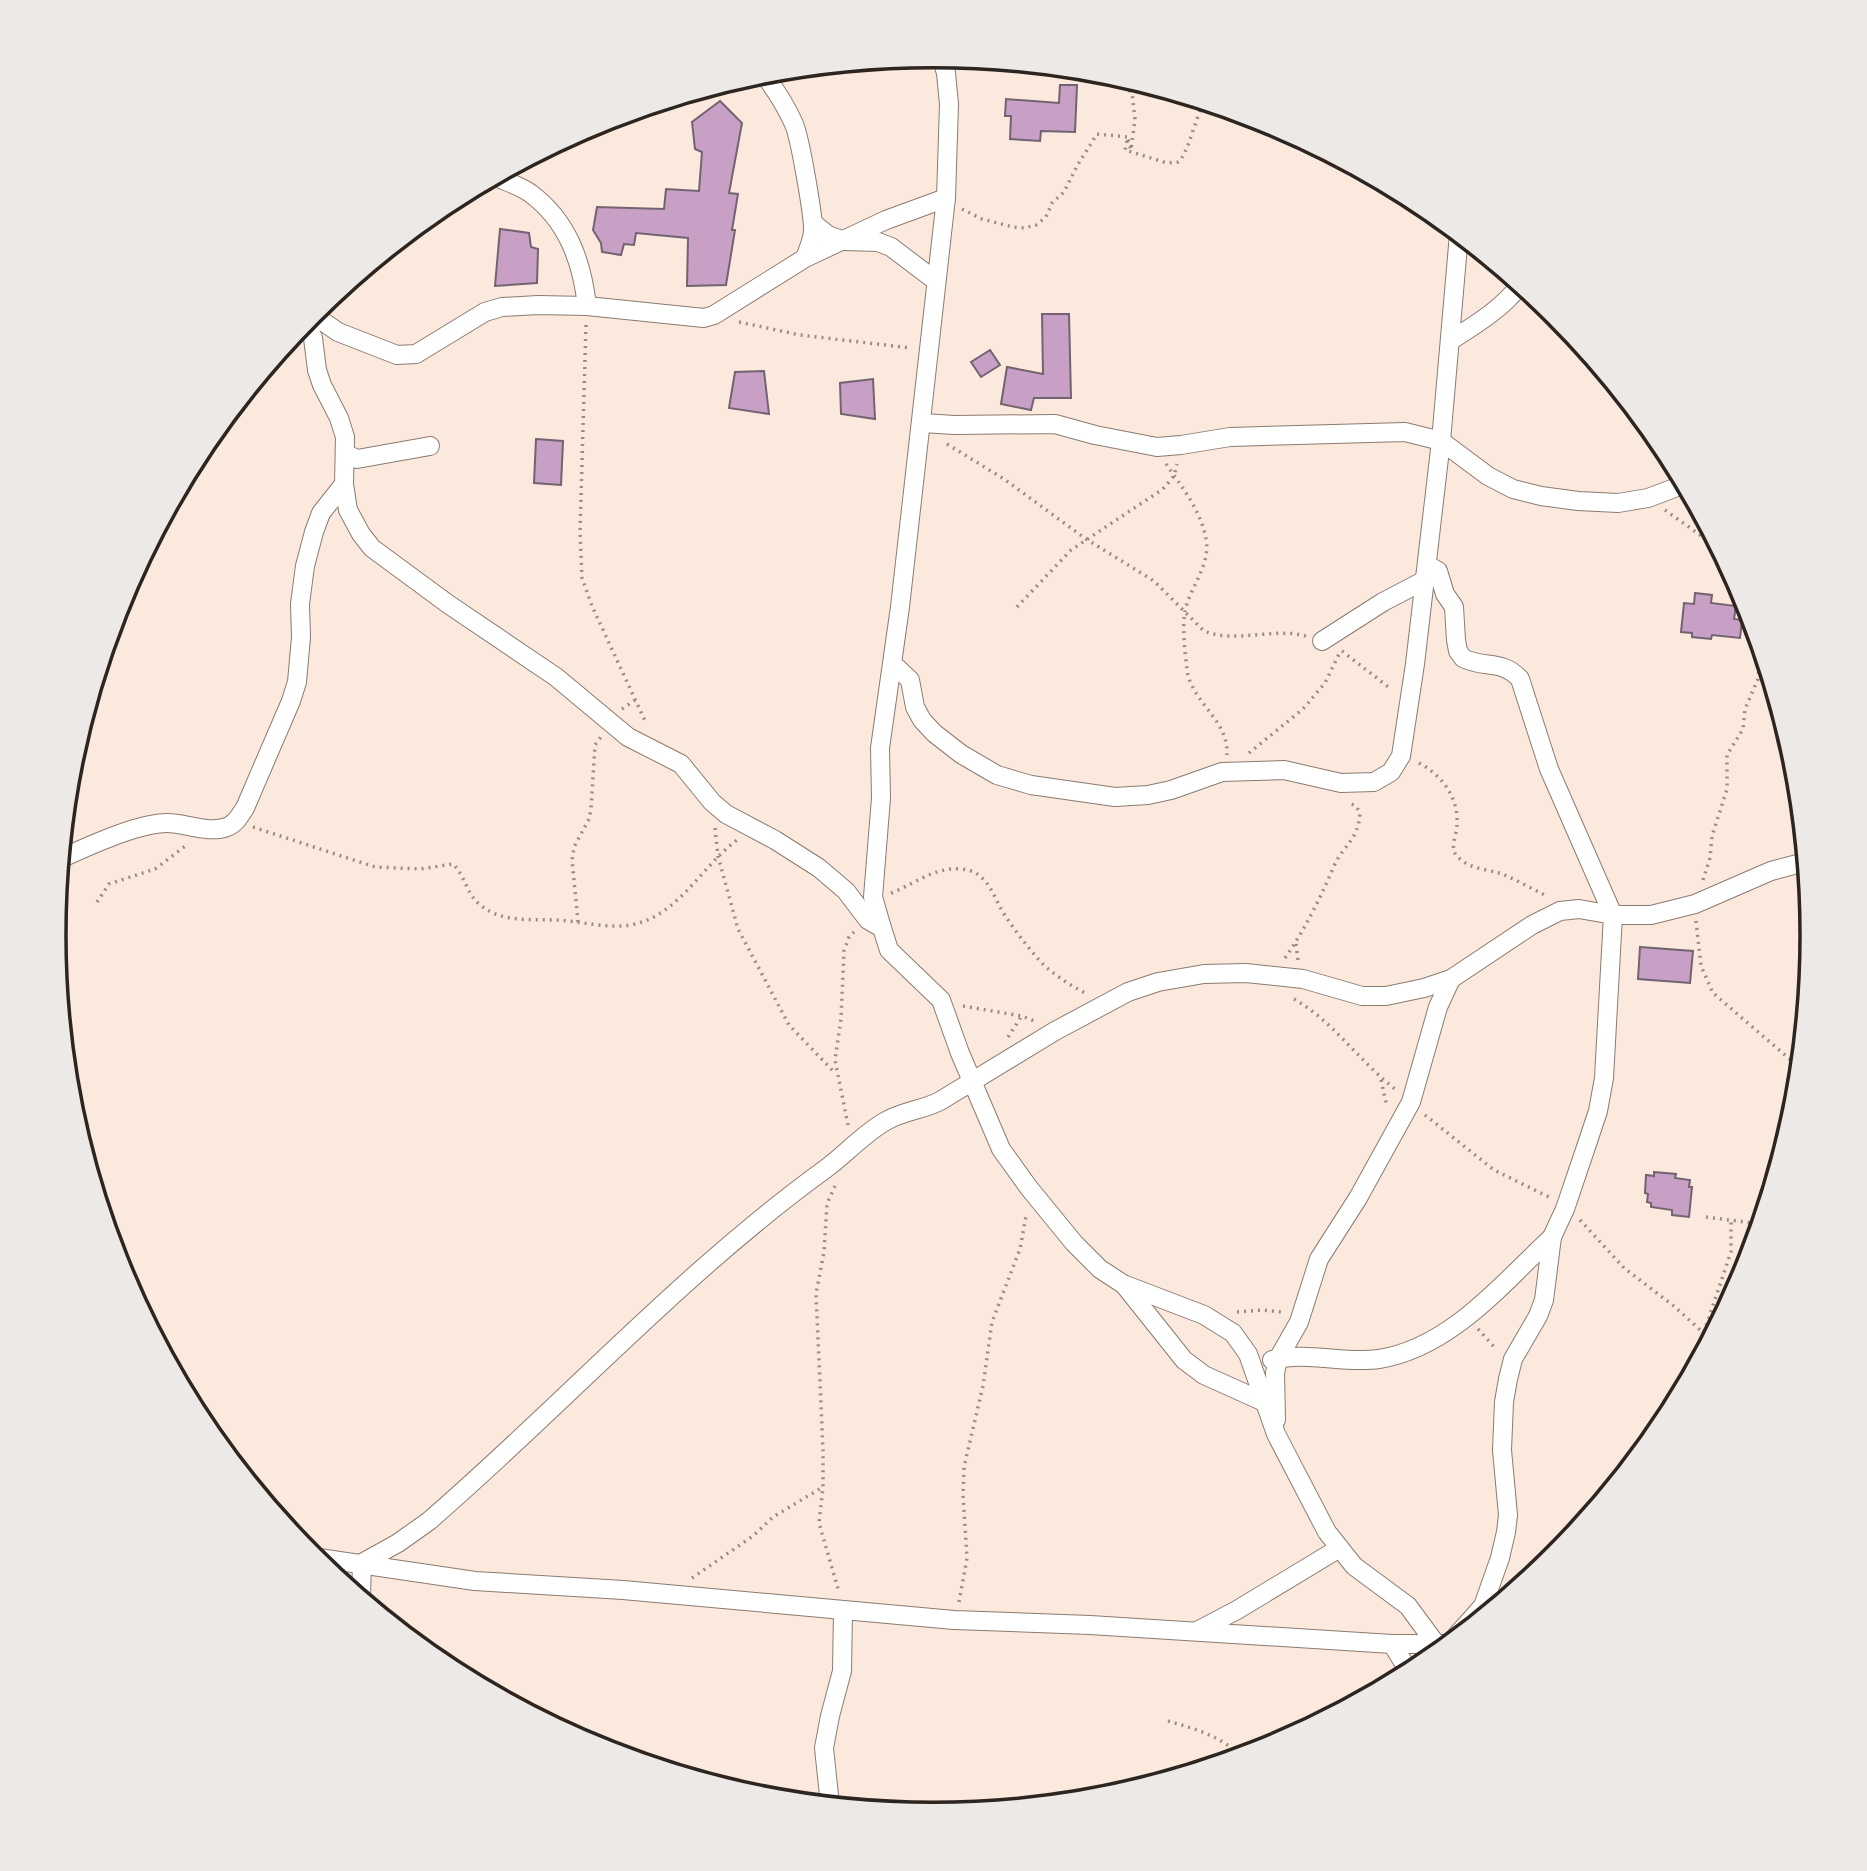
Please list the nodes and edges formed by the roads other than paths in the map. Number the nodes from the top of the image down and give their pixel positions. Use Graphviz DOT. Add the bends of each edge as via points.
graph roads {
  1 [pos="945,68"];
  2 [pos="770,84"];
  3 [pos="506,182"];
  4 [pos="946,198"];
  5 [pos="813,223"];
  6 [pos="844,241"];
  7 [pos="1458,246"];
  8 [pos="804,258"];
  9 [pos="936,281"];
  10 [pos="1515,293"];
  11 [pos="587,306"];
  12 [pos="322,321"];
  13 [pos="311,332"];
  14 [pos="1450,341"];
  15 [pos="922,424"];
  16 [pos="1441,441"];
  17 [pos="430,446"];
  18 [pos="346,454"];
  19 [pos="344,484"];
  20 [pos="1675,488"];
  21 [pos="1426,573"];
  22 [pos="1322,641"];
  23 [pos="893,664"];
  24 [pos="71,855"];
  25 [pos="1797,864"];
  26 [pos="1613,915"];
  27 [pos="875,924"];
  28 [pos="1451,979"];
  29 [pos="972,1080"];
  30 [pos="1552,1237"];
  31 [pos="1123,1284"];
  32 [pos="1278,1359"];
  33 [pos="1252,1365"];
  34 [pos="1264,1402"];
  35 [pos="1276,1434"];
  36 [pos="1338,1549"];
  37 [pos="331,1559"];
  38 [pos="362,1563"];
  39 [pos="361,1586"];
  40 [pos="1485,1603"];
  41 [pos="843,1611"];
  42 [pos="1197,1631"];
  43 [pos="1440,1638"];
  44 [pos="1392,1644"];
  45 [pos="1432,1644"];
  46 [pos="1404,1663"];
  47 [pos="829,1796"];
  1 -- 4 [label="street" via="949,104"];
  2 -- 5 [label="street" via="795,127"];
  3 -- 11 [label="street" via="530,193 569,238 584,276"];
  4 -- 6 [label="street"];
  4 -- 9 [label="street"];
  5 -- 6 [label="street"];
  5 -- 8 [label="street"];
  6 -- 8 [label="street"];
  6 -- 9 [label="street" via="891,247"];
  7 -- 14 [label="street"];
  8 -- 11 [label="street" via="704,318"];
  9 -- 15 [label="street"];
  10 -- 14 [label="street"];
  11 -- 12 [label="street" via="502,307 485,312 416,354 397,355 338,332"];
  13 -- 18 [label="street" via="317,370 339,418"];
  14 -- 16 [label="street"];
  15 -- 16 [label="street" via="1055,424 1157,447 1230,437 1380,432 1405,432"];
  15 -- 23 [label="street"];
  16 -- 20 [label="street" via="1488,476 1541,496 1618,503"];
  16 -- 21 [label="street"];
  17 -- 18 [label="street" via="357,459"];
  18 -- 19 [label="street"];
  19 -- 24 [label="street" via="321,513 305,566 299,667 291,701 235,822 206,830 165,823"];
  19 -- 27 [label="street" via="348,510 372,548 556,677 643,746 681,764 726,814 819,868"];
  21 -- 22 [label="street"];
  21 -- 23 [label="street" via="1401,757 1391,772 1374,782 1341,783 1284,770 1222,772 1171,790 1115,797 1031,785 997,775 961,754 922,720 910,680"];
  21 -- 26 [label="street" via="1438,571 1454,607 1456,640 1463,657 1499,665 1520,679 1549,769"];
  23 -- 27 [label="street" via="880,748"];
  25 -- 26 [label="street" via="1695,904 1651,915"];
  26 -- 28 [label="street" via="1560,911"];
  26 -- 30 [label="street" via="1598,1111"];
  27 -- 29 [label="street" via="902,965 933,991 947,1013"];
  28 -- 29 [label="street" via="1386,996 1362,996 1274,975 1184,976 1129,992"];
  28 -- 32 [label="street" via="1438,1007 1411,1102 1319,1259 1299,1322"];
  29 -- 31 [label="street" via="1001,1149 1029,1188 1082,1252"];
  29 -- 38 [label="street" via="931,1106 886,1121 863,1138 743,1234 429,1521"];
  30 -- 32 [label="street" via="1494,1293 1420,1345 1378,1359"];
  30 -- 40 [label="street" via="1544,1300 1513,1359 1504,1402 1507,1532"];
  31 -- 33 [label="street" via="1204,1315 1233,1333"];
  31 -- 34 [label="street" via="1184,1360 1203,1375"];
  32 -- 33 [label="street"];
  32 -- 35 [label="street"];
  33 -- 34 [label="street"];
  34 -- 35 [label="street"];
  35 -- 36 [label="street"];
  36 -- 42 [label="street"];
  36 -- 43 [label="street"];
  37 -- 38 [label="street"];
  38 -- 39 [label="street"];
  38 -- 41 [label="street" via="475,1581"];
  41 -- 42 [label="street"];
  41 -- 47 [label="street" via="842,1671 824,1748"];
  42 -- 44 [label="street"];
  44 -- 45 [label="street"];
  44 -- 46 [label="street"];
}
